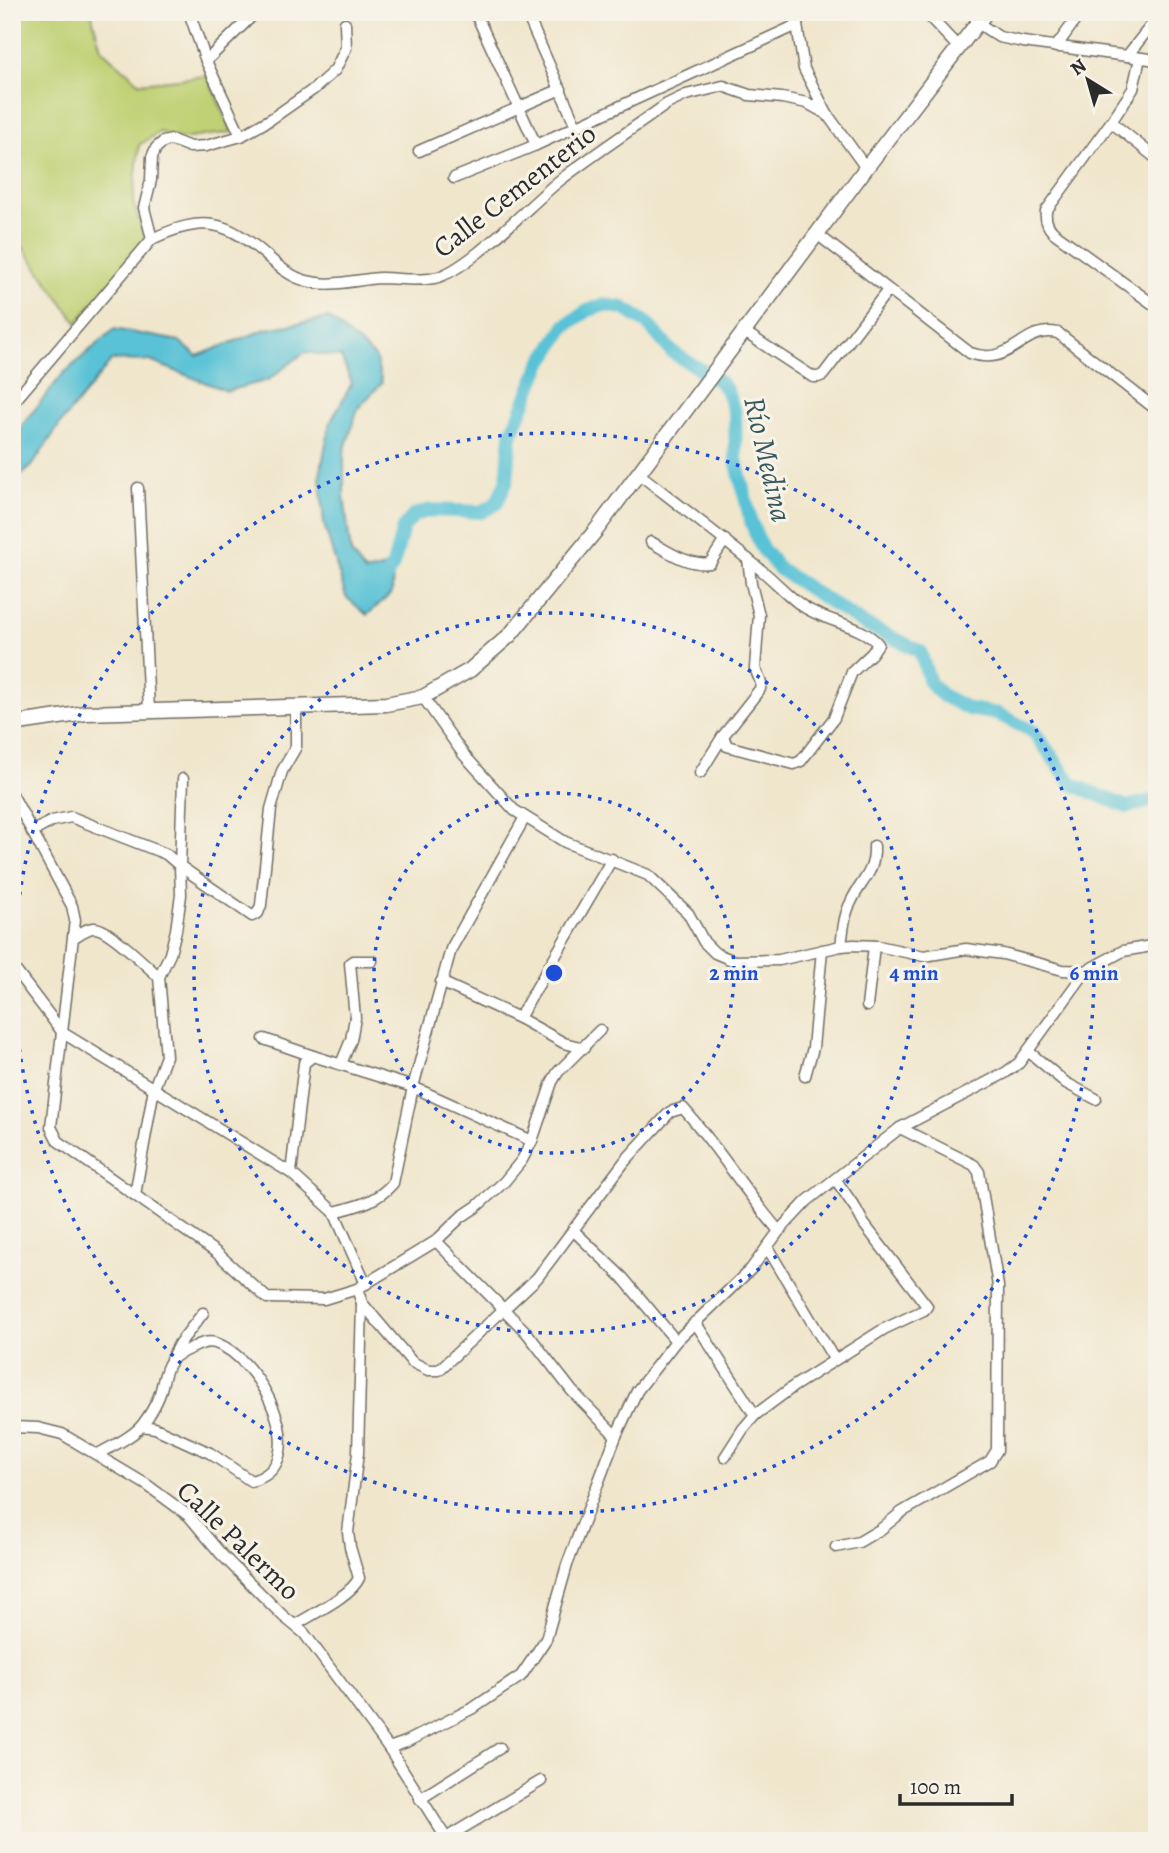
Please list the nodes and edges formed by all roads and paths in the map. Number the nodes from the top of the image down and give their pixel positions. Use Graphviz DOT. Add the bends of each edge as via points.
graph roads {
  1 [pos="190,12"];
  2 [pos="256,12"];
  3 [pos="475,12"];
  4 [pos="526,12"];
  5 [pos="799,12"];
  6 [pos="925,12"];
  7 [pos="1082,12"];
  8 [pos="982,18"];
  9 [pos="1157,18"];
  10 [pos="345,23"];
  11 [pos="797,25"];
  12 [pos="1056,47"];
  13 [pos="959,48"];
  14 [pos="1127,56"];
  15 [pos="1140,58"];
  16 [pos="1157,60"];
  17 [pos="206,61"];
  18 [pos="659,87"];
  19 [pos="561,89"];
  20 [pos="667,104"];
  21 [pos="519,108"];
  22 [pos="827,114"];
  23 [pos="1111,122"];
  24 [pos="576,126"];
  25 [pos="241,136"];
  26 [pos="536,145"];
  27 [pos="419,151"];
  28 [pos="1157,159"];
  29 [pos="866,168"];
  30 [pos="454,178"];
  31 [pos="817,234"];
  32 [pos="152,239"];
  33 [pos="888,290"];
  34 [pos="1157,307"];
  35 [pos="743,331"];
  36 [pos="12,404"];
  37 [pos="1157,410"];
  38 [pos="638,472"];
  39 [pos="138,488"];
  40 [pos="724,540"];
  41 [pos="651,542"];
  42 [pos="748,559"];
  43 [pos="423,697"];
  44 [pos="296,706"];
  45 [pos="149,710"];
  46 [pos="12,724"];
  47 [pos="723,736"];
  48 [pos="700,773"];
  49 [pos="183,779"];
  50 [pos="12,794"];
  51 [pos="524,819"];
  52 [pos="32,832"];
  53 [pos="874,846"];
  54 [pos="612,859"];
  55 [pos="180,866"];
  56 [pos="74,937"];
  57 [pos="1157,945"];
  58 [pos="841,946"];
  59 [pos="874,946"];
  60 [pos="822,950"];
  61 [pos="372,961"];
  62 [pos="12,966"];
  63 [pos="1086,971"];
  64 [pos="159,977"];
  65 [pos="441,982"];
  66 [pos="867,1006"];
  67 [pos="519,1018"];
  68 [pos="600,1031"];
  69 [pos="63,1033"];
  70 [pos="264,1038"];
  71 [pos="584,1048"];
  72 [pos="1028,1051"];
  73 [pos="313,1056"];
  74 [pos="341,1063"];
  75 [pos="805,1076"];
  76 [pos="413,1087"];
  77 [pos="154,1088"];
  78 [pos="1096,1099"];
  79 [pos="900,1128"];
  80 [pos="532,1142"];
  81 [pos="291,1173"];
  82 [pos="836,1180"];
  83 [pos="135,1195"];
  84 [pos="334,1212"];
  85 [pos="574,1231"];
  86 [pos="779,1231"];
  87 [pos="436,1241"];
  88 [pos="767,1247"];
  89 [pos="362,1286"];
  90 [pos="362,1303"];
  91 [pos="505,1310"];
  92 [pos="203,1313"];
  93 [pos="695,1322"];
  94 [pos="676,1341"];
  95 [pos="834,1359"];
  96 [pos="170,1361"];
  97 [pos="755,1415"];
  98 [pos="142,1426"];
  99 [pos="12,1427"];
  100 [pos="617,1436"];
  101 [pos="98,1454"];
  102 [pos="725,1457"];
  103 [pos="836,1547"];
  104 [pos="295,1625"];
  105 [pos="389,1748"];
  106 [pos="500,1748"];
  107 [pos="541,1781"];
  108 [pos="420,1798"];
  109 [pos="447,1840"];
  1 -- 17 [label="street"];
  2 -- 17 [label="street"];
  3 -- 21 [label="street"];
  4 -- 19 [label="street"];
  5 -- 11 [label="street"];
  6 -- 13 [label="street"];
  7 -- 12 [label="street"];
  8 -- 12 [label="street" via="999,37"];
  8 -- 13 [label="main road"];
  9 -- 14 [label="street"];
  10 -- 25 [label="street" via="346,47 335,69 271,120"];
  11 -- 18 [label="street"];
  11 -- 22 [label="street" via="804,69"];
  12 -- 14 [label="street"];
  13 -- 29 [label="main road"];
  14 -- 15 [label="street"];
  15 -- 16 [label="street"];
  15 -- 23 [label="street" via="1133,89"];
  17 -- 25 [label="street"];
  18 -- 20 [label="street"];
  18 -- 24 [label="street"];
  19 -- 21 [label="street"];
  19 -- 24 [label="street"];
  20 -- 22 [label="street, Calle Cementerio" via="723,86 749,95 807,103"];
  20 -- 32 [label="street, Calle Cementerio" via="558,182 458,269 433,278 308,282 225,226 193,224"];
  21 -- 26 [label="street"];
  21 -- 27 [label="street"];
  22 -- 29 [label="street"];
  23 -- 28 [label="street"];
  23 -- 34 [label="street" via="1046,211 1046,220 1053,232"];
  24 -- 26 [label="street"];
  25 -- 32 [label="street" via="198,146 167,141 156,148 144,208"];
  26 -- 30 [label="street"];
  29 -- 31 [label="main road"];
  31 -- 33 [label="street"];
  31 -- 35 [label="main road"];
  32 -- 36 [label="street, Calle Cementerio"];
  33 -- 35 [label="street" via="818,377"];
  33 -- 37 [label="street" via="978,356 1003,354 1038,333 1058,333"];
  35 -- 38 [label="main road"];
  38 -- 40 [label="street"];
  38 -- 43 [label="main road" via="510,635 470,670"];
  39 -- 45 [label="street"];
  40 -- 41 [label="street" via="710,563 701,564"];
  40 -- 42 [label="street"];
  42 -- 47 [label="street" via="759,615 755,668 761,683"];
  42 -- 47 [label="street" via="798,604 870,636 878,644 852,673 834,718 801,761 794,764 727,746"];
  43 -- 44 [label="main road" via="386,704"];
  43 -- 51 [label="street" via="464,755"];
  44 -- 45 [label="main road"];
  44 -- 55 [label="street" via="296,747 282,771 271,809 258,913 247,914"];
  45 -- 46 [label="main road"];
  47 -- 48 [label="street"];
  49 -- 55 [label="street"];
  50 -- 52 [label="street"];
  51 -- 54 [label="street" via="565,842"];
  51 -- 65 [label="street" via="451,949"];
  52 -- 55 [label="street" via="71,817 166,855"];
  52 -- 56 [label="street" via="72,906"];
  53 -- 58 [label="street" via="870,874 846,914"];
  54 -- 60 [label="street" via="648,875 688,913 715,953 734,961 779,960"];
  54 -- 67 [label="street"];
  55 -- 64 [label="street" via="176,930"];
  56 -- 64 [label="street" via="100,929"];
  56 -- 69 [label="street"];
  57 -- 63 [label="street" via="1123,951"];
  58 -- 59 [label="street"];
  58 -- 60 [label="street"];
  59 -- 63 [label="street" via="923,957 965,949"];
  59 -- 66 [label="street"];
  60 -- 75 [label="street" via="813,1048"];
  61 -- 74 [label="street" via="351,963 355,1018"];
  62 -- 69 [label="street"];
  63 -- 72 [label="street"];
  64 -- 77 [label="street" via="166,1056"];
  65 -- 67 [label="street"];
  65 -- 76 [label="street"];
  67 -- 71 [label="street" via="564,1043"];
  68 -- 71 [label="street"];
  69 -- 77 [label="street"];
  69 -- 83 [label="street" via="53,1135"];
  70 -- 73 [label="street"];
  71 -- 80 [label="street" via="552,1082"];
  72 -- 78 [label="street" via="1066,1083"];
  72 -- 79 [label="street" via="1005,1073"];
  73 -- 74 [label="street"];
  73 -- 81 [label="street" via="304,1063"];
  74 -- 76 [label="street"];
  76 -- 80 [label="street"];
  76 -- 84 [label="street" via="393,1183 370,1202"];
  77 -- 81 [label="street"];
  77 -- 83 [label="street"];
  79 -- 82 [label="street"];
  79 -- 103 [label="street" via="974,1165 979,1172 998,1286 997,1450 990,1461 881,1529 859,1542"];
  80 -- 87 [label="street" via="504,1182"];
  81 -- 84 [label="street"];
  82 -- 86 [label="street"];
  82 -- 95 [label="street" via="927,1306"];
  83 -- 89 [label="street" via="217,1253 267,1298 324,1299"];
  84 -- 89 [label="street"];
  85 -- 86 [label="street" via="625,1161 670,1112 683,1108"];
  85 -- 91 [label="street"];
  85 -- 94 [label="street"];
  86 -- 88 [label="street"];
  87 -- 89 [label="street"];
  87 -- 91 [label="street"];
  88 -- 93 [label="street" via="751,1269"];
  88 -- 95 [label="street"];
  89 -- 90 [label="street"];
  90 -- 91 [label="street" via="412,1362 428,1370 439,1370 450,1362"];
  90 -- 104 [label="street" via="358,1452 348,1532 359,1578"];
  91 -- 100 [label="street" via="572,1391"];
  92 -- 96 [label="street"];
  93 -- 94 [label="street"];
  93 -- 97 [label="street"];
  94 -- 100 [label="street" via="636,1391"];
  95 -- 97 [label="street"];
  96 -- 98 [label="street" via="158,1399"];
  96 -- 98 [label="street" via="208,1343 230,1350 259,1378 272,1406 280,1453 270,1470 251,1481 211,1453"];
  97 -- 102 [label="street"];
  98 -- 101 [label="street"];
  99 -- 101 [label="street, Calle Palermo" via="62,1434"];
  100 -- 105 [label="street" via="567,1565 546,1639 521,1676 475,1707"];
  101 -- 104 [label="street, Calle Palermo" via="189,1516 221,1554"];
  104 -- 105 [label="street, Calle Palermo"];
  105 -- 108 [label="street, Calle Palermo"];
  106 -- 108 [label="street"];
  107 -- 109 [label="street"];
  108 -- 109 [label="street, Calle Palermo"];
}
